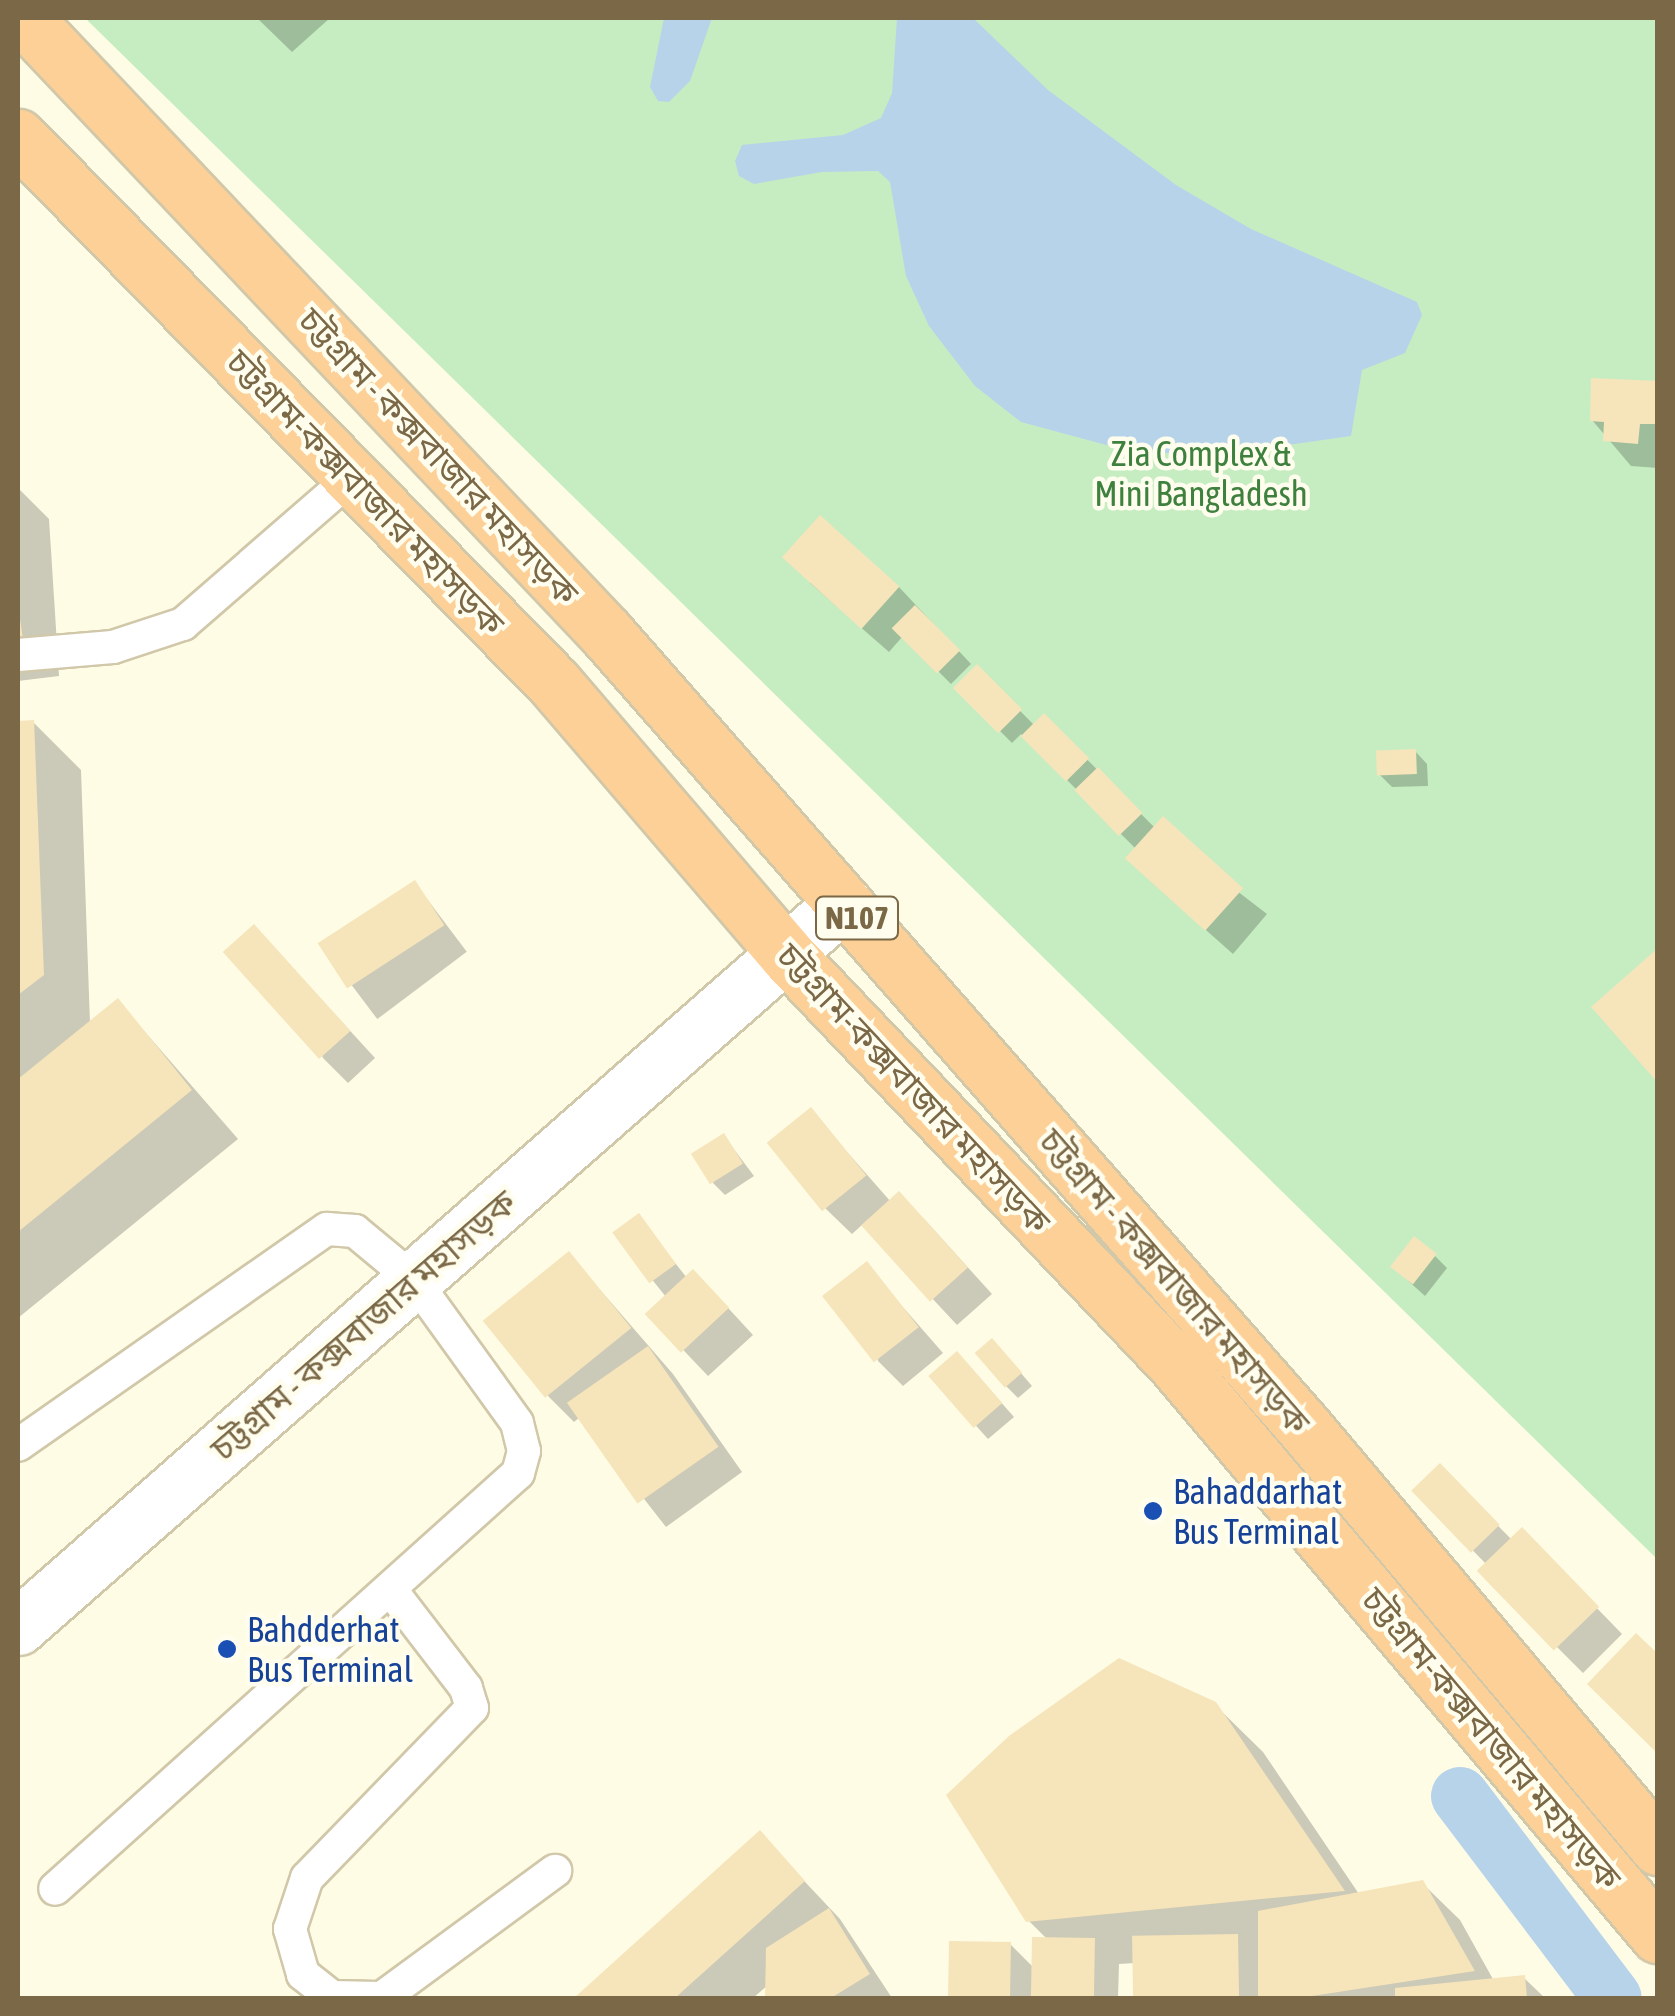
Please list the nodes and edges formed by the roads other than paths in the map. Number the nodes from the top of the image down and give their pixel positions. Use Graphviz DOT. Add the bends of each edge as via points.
graph roads {
  1 [pos="24,18"];
  2 [pos="18,137"];
  3 [pos="352,477"];
  4 [pos="18,654"];
  5 [pos="844,903"];
  6 [pos="787,955"];
  7 [pos="414,1280"];
  8 [pos="18,1445"];
  9 [pos="390,1589"];
  10 [pos="18,1627"];
  11 [pos="1658,1847"];
  12 [pos="555,1871"];
  13 [pos="54,1889"];
  14 [pos="1658,1935"];
  15 [pos="380,1998"];
  1 -- 5 [label="highway, চট্টগ্রাম - কক্সবাজার মহাসড়ক / N107" via="606,633"];
  2 -- 3 [label="highway, চট্টগ্রাম-কক্সবাজার মহাসড়ক / N107"];
  3 -- 4 [label="lane" via="183,624 113,646"];
  3 -- 6 [label="highway, চট্টগ্রাম-কক্সবাজার মহাসড়ক / N107" via="554,684"];
  5 -- 6 [label="street, চট্টগ্রাম - কক্সবাজার মহাসড়ক"];
  5 -- 11 [label="highway, চট্টগ্রাম - কক্সবাজার মহাসড়ক / N107" via="1302,1426"];
  6 -- 7 [label="street, চট্টগ্রাম - কক্সবাজার মহাসড়ক"];
  6 -- 14 [label="highway, চট্টগ্রাম-কক্সবাজার মহাসড়ক / N107" via="1175,1363"];
  7 -- 8 [label="lane" via="355,1230 327,1228"];
  7 -- 9 [label="lane" via="517,1423 524,1451 518,1473"];
  7 -- 10 [label="street, চট্টগ্রাম - কক্সবাজার মহাসড়ক"];
  9 -- 13 [label="lane"];
  9 -- 15 [label="lane" via="466,1688 472,1708 307,1878 290,1930 303,1974 332,1997"];
  12 -- 15 [label="lane"];
}
